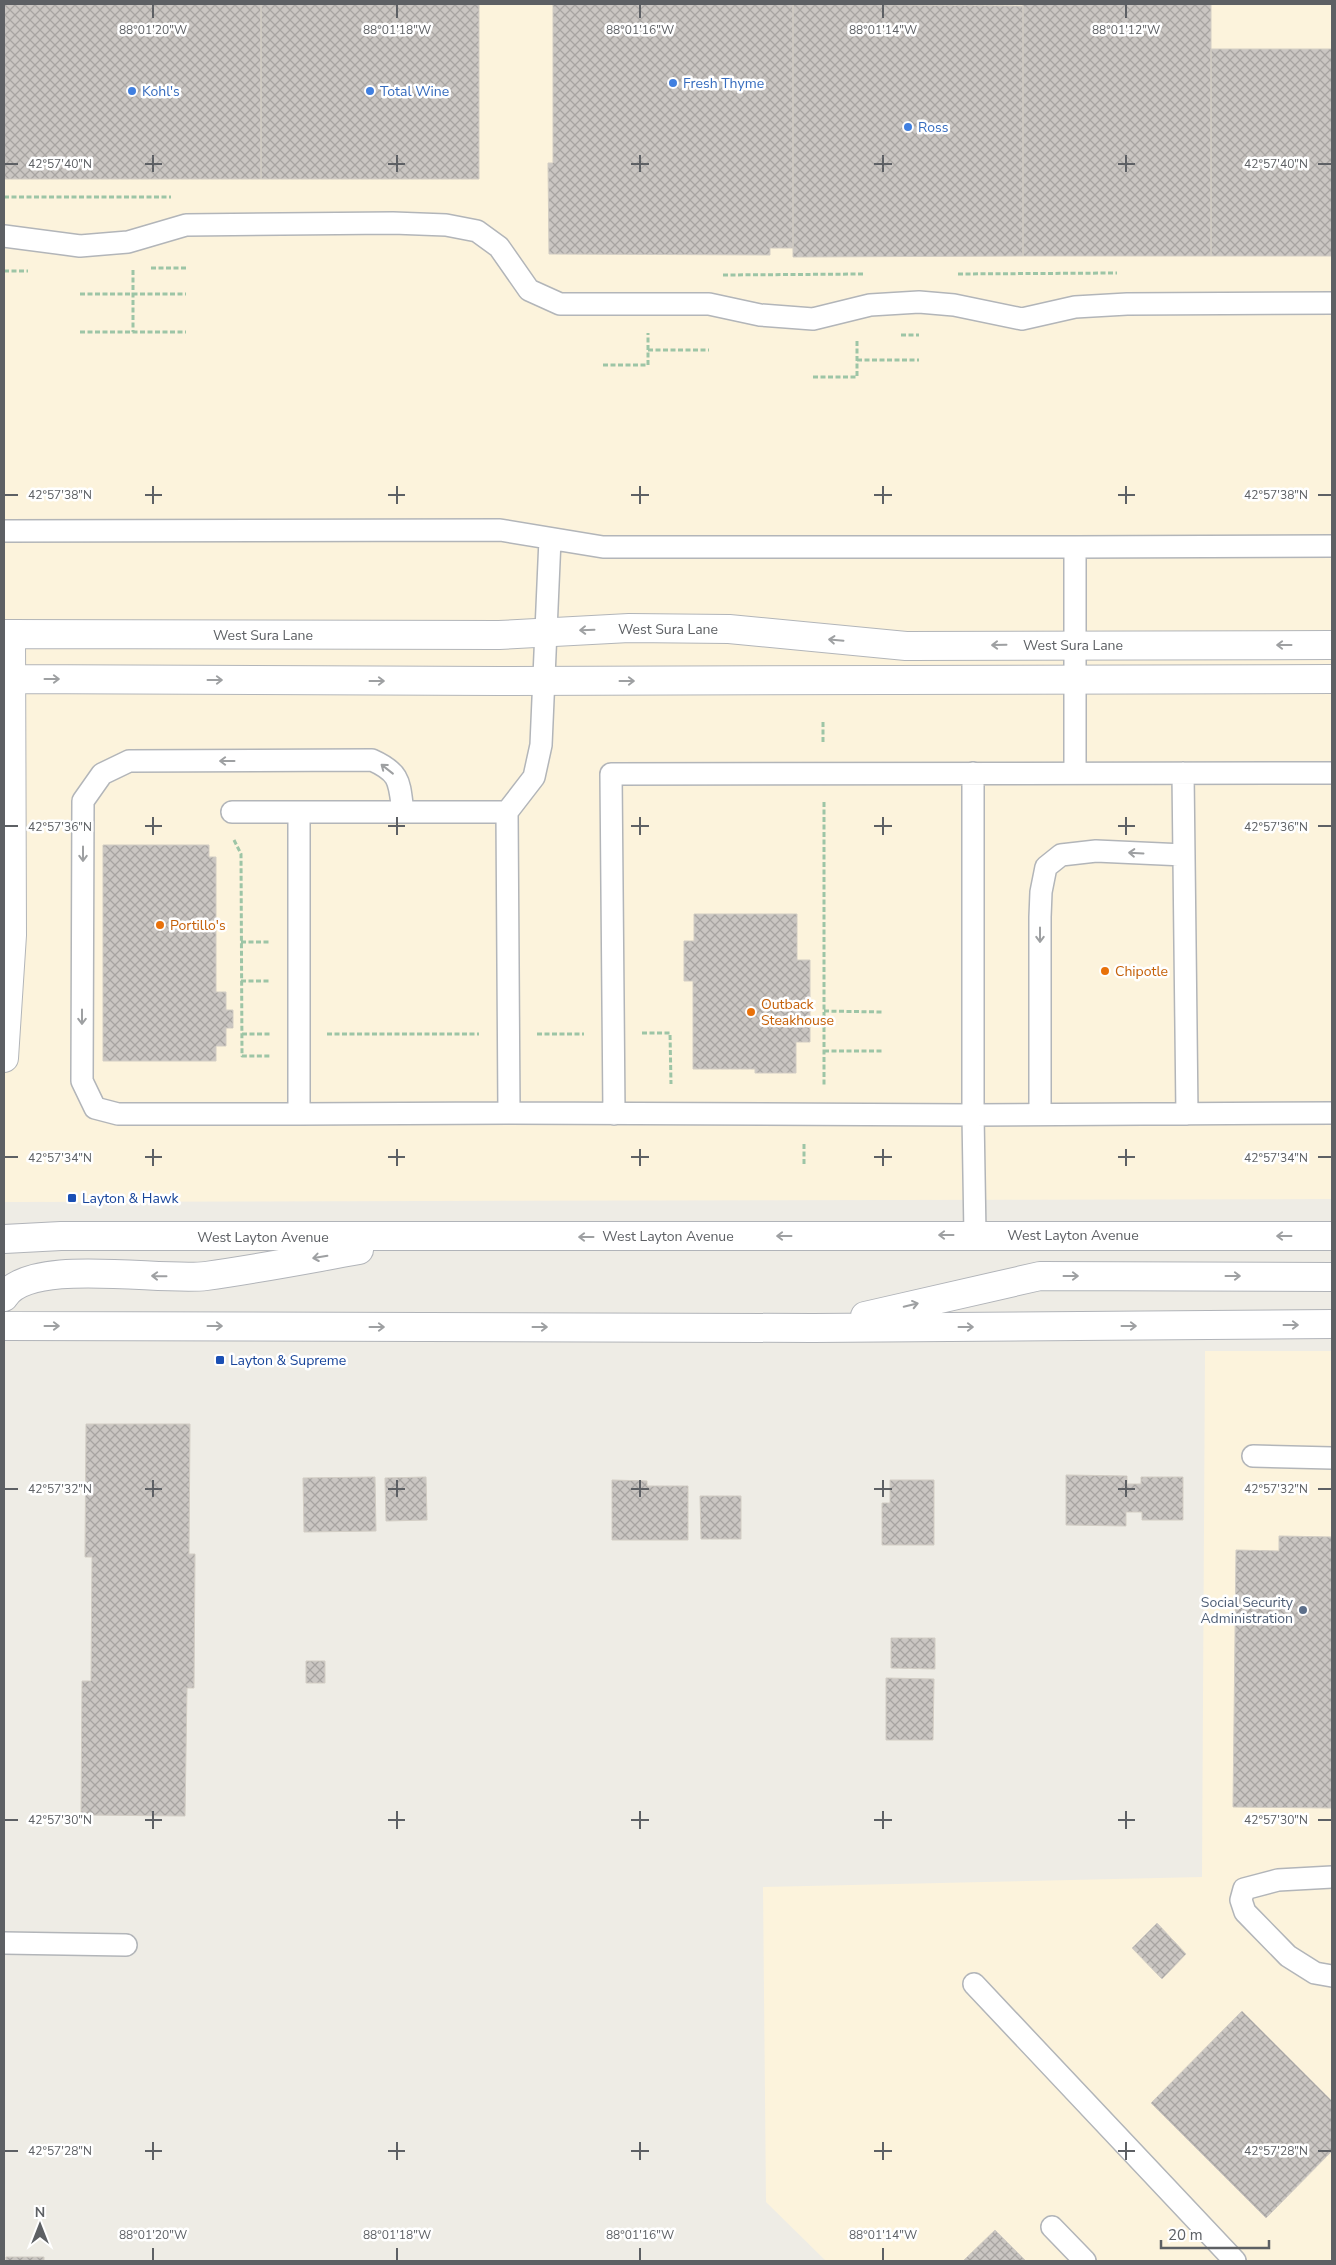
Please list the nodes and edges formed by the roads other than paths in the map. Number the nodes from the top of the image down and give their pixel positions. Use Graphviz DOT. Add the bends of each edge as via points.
graph roads {
  1 [pos="4,236"];
  2 [pos="1332,303"];
  3 [pos="4,531"];
  4 [pos="550,539"];
  5 [pos="1075,546"];
  6 [pos="1332,546"];
  7 [pos="6,632"];
  8 [pos="544,632"];
  9 [pos="1074,645"];
  10 [pos="1332,645"];
  11 [pos="7,679"];
  12 [pos="1074,679"];
  13 [pos="1332,679"];
  14 [pos="544,681"];
  15 [pos="973,773"];
  16 [pos="1075,773"];
  17 [pos="1183,773"];
  18 [pos="1332,773"];
  19 [pos="232,812"];
  20 [pos="299,812"];
  21 [pos="403,812"];
  22 [pos="507,812"];
  23 [pos="1184,855"];
  24 [pos="4,1058"];
  25 [pos="509,1113"];
  26 [pos="1040,1113"];
  27 [pos="1332,1113"];
  28 [pos="299,1114"];
  29 [pos="614,1114"];
  30 [pos="1187,1114"];
  31 [pos="973,1115"];
  32 [pos="974,1234"];
  33 [pos="1332,1236"];
  34 [pos="437,1238"];
  35 [pos="4,1239"];
  36 [pos="1332,1276"];
  37 [pos="4,1297"];
  38 [pos="1332,1324"];
  39 [pos="4,1326"];
  40 [pos="812,1328"];
  41 [pos="1253,1456"];
  42 [pos="1332,1458"];
  43 [pos="1332,1877"];
  44 [pos="4,1943"];
  45 [pos="126,1945"];
  46 [pos="1332,1976"];
  47 [pos="974,1984"];
  48 [pos="1052,2227"];
  49 [pos="1085,2261"];
  50 [pos="1235,2261"];
  1 -- 2 [label="lane" via="80,246 128,242 186,225 446,225 477,230 499,247 529,290 560,304 709,304 760,315 813,319 870,305 919,302 954,305 1022,319 1075,308 1127,304"];
  3 -- 4 [label="lane" via="500,530"];
  4 -- 5 [label="lane" via="603,547"];
  4 -- 8 [label="lane" via="549,596"];
  5 -- 6 [label="lane"];
  5 -- 9 [label="lane"];
  7 -- 8 [label="main road, West Sura Lane" via="498,635"];
  7 -- 11 [label="main road"];
  9 -- 8 [label="main road, West Sura Lane, one-way" via="906,646 729,629 630,628"];
  8 -- 14 [label="lane"];
  10 -- 9 [label="main road, West Sura Lane, one-way"];
  9 -- 12 [label="lane"];
  11 -- 14 [label="main road, one-way"];
  11 -- 24 [label="main road" via="12,935"];
  12 -- 13 [label="main road"];
  14 -- 12 [label="main road, one-way"];
  12 -- 16 [label="lane"];
  14 -- 22 [label="lane" via="541,745 534,777"];
  15 -- 16 [label="lane"];
  15 -- 29 [label="lane" via="611,774"];
  15 -- 31 [label="lane"];
  16 -- 17 [label="lane"];
  17 -- 18 [label="lane"];
  17 -- 23 [label="lane"];
  19 -- 20 [label="lane"];
  20 -- 21 [label="lane"];
  20 -- 28 [label="lane"];
  21 -- 22 [label="lane"];
  21 -- 28 [label="lane, one-way" via="399,782 389,768 372,760 128,761 102,774 83,801 82,1081 95,1108 118,1114"];
  22 -- 25 [label="lane"];
  23 -- 26 [label="lane, one-way" via="1096,851 1061,855 1046,867 1040,917"];
  23 -- 30 [label="lane"];
  25 -- 28 [label="lane"];
  25 -- 29 [label="lane"];
  26 -- 30 [label="lane"];
  26 -- 31 [label="lane"];
  27 -- 30 [label="lane"];
  29 -- 31 [label="lane"];
  31 -- 32 [label="lane"];
  33 -- 32 [label="main road, West Layton Avenue, one-way"];
  32 -- 34 [label="main road, West Layton Avenue, one-way"];
  34 -- 35 [label="main road, West Layton Avenue" via="61,1236"];
  34 -- 37 [label="main road, one-way" via="203,1276 61,1274 29,1279"];
  40 -- 36 [label="main road, one-way" via="1040,1276"];
  40 -- 38 [label="main road, one-way"];
  39 -- 40 [label="main road, one-way"];
  41 -- 42 [label="lane"];
  43 -- 46 [label="lane" via="1278,1880 1244,1889 1241,1900 1245,1912 1288,1956 1315,1973"];
  44 -- 45 [label="lane"];
  47 -- 50 [label="lane"];
  48 -- 49 [label="lane"];
}
